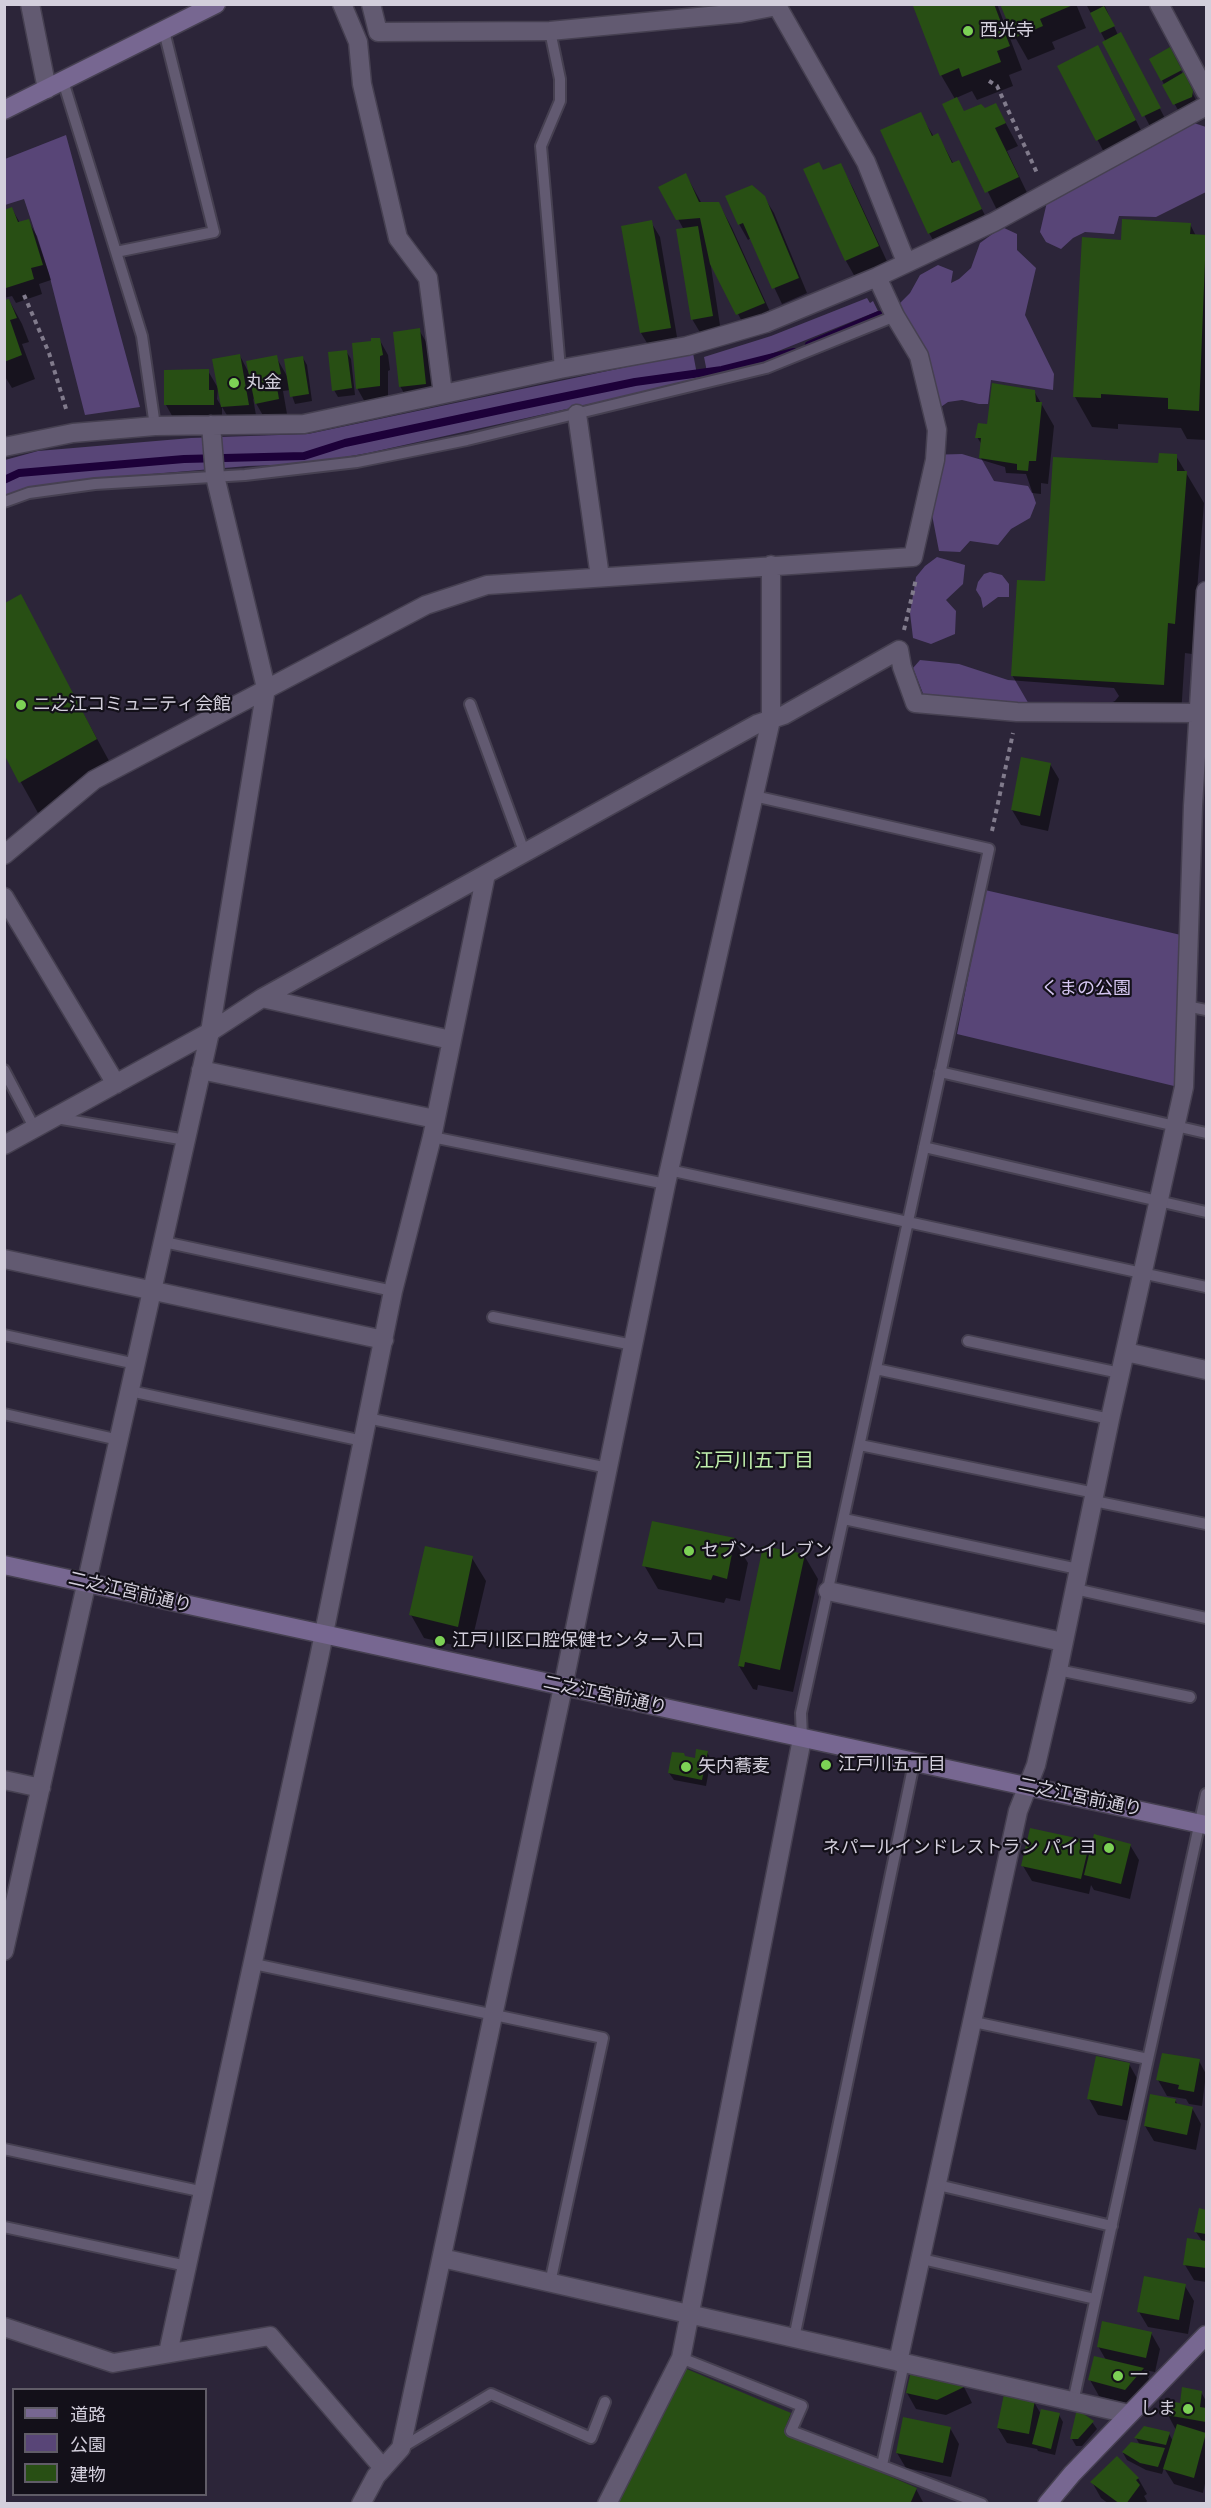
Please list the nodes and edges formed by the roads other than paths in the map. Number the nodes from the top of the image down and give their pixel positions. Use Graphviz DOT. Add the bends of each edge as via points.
graph roads {
  1 [pos="30,4"];
  2 [pos="216,4"];
  3 [pos="342,4"];
  4 [pos="371,4"];
  5 [pos="1159,4"];
  6 [pos="776,5"];
  7 [pos="164,31"];
  8 [pos="550,31"];
  9 [pos="55,85"];
  10 [pos="1206,92"];
  11 [pos="1206,106"];
  12 [pos="4,110"];
  13 [pos="116,252"];
  14 [pos="906,262"];
  15 [pos="878,277"];
  16 [pos="895,316"];
  17 [pos="560,369"];
  18 [pos="443,394"];
  19 [pos="577,414"];
  20 [pos="211,425"];
  21 [pos="155,426"];
  22 [pos="4,447"];
  23 [pos="215,476"];
  24 [pos="4,502"];
  25 [pos="771,565"];
  26 [pos="600,577"];
  27 [pos="1206,591"];
  28 [pos="266,688"];
  29 [pos="470,704"];
  30 [pos="1202,717"];
  31 [pos="771,720"];
  32 [pos="754,796"];
  33 [pos="525,854"];
  34 [pos="4,855"];
  35 [pos="486,874"];
  36 [pos="4,897"];
  37 [pos="262,998"];
  38 [pos="1186,1006"];
  39 [pos="1206,1010"];
  40 [pos="210,1032"];
  41 [pos="452,1040"];
  42 [pos="4,1070"];
  43 [pos="201,1070"];
  44 [pos="940,1072"];
  45 [pos="116,1084"];
  46 [pos="55,1118"];
  47 [pos="1175,1126"];
  48 [pos="433,1128"];
  49 [pos="35,1129"];
  50 [pos="1206,1133"];
  51 [pos="186,1140"];
  52 [pos="4,1145"];
  53 [pos="924,1147"];
  54 [pos="668,1177"];
  55 [pos="1159,1201"];
  56 [pos="1206,1212"];
  57 [pos="908,1222"];
  58 [pos="164,1242"];
  59 [pos="4,1259"];
  60 [pos="1144,1274"];
  61 [pos="1206,1287"];
  62 [pos="154,1291"];
  63 [pos="393,1291"];
  64 [pos="493,1317"];
  65 [pos="4,1335"];
  66 [pos="384,1340"];
  67 [pos="968,1341"];
  68 [pos="633,1345"];
  69 [pos="1126,1352"];
  70 [pos="136,1364"];
  71 [pos="876,1369"];
  72 [pos="1206,1370"];
  73 [pos="1120,1373"];
  74 [pos="130,1391"];
  75 [pos="4,1414"];
  76 [pos="367,1418"];
  77 [pos="1110,1419"];
  78 [pos="119,1440"];
  79 [pos="363,1441"];
  80 [pos="860,1444"];
  81 [pos="608,1468"];
  82 [pos="1094,1497"];
  83 [pos="844,1519"];
  84 [pos="1206,1524"];
  85 [pos="4,1565"];
  86 [pos="1078,1569"];
  87 [pos="87,1583"];
  88 [pos="1075,1589"];
  89 [pos="828,1591"];
  90 [pos="1206,1618"];
  91 [pos="324,1635"];
  92 [pos="1063,1642"];
  93 [pos="1058,1670"];
  94 [pos="563,1687"];
  95 [pos="1190,1697"];
  96 [pos="802,1738"];
  97 [pos="914,1763"];
  98 [pos="4,1780"];
  99 [pos="1029,1787"];
  100 [pos="41,1788"];
  101 [pos="1206,1794"];
  102 [pos="1203,1824"];
  103 [pos="12,1878"];
  104 [pos="5,1950"];
  105 [pos="254,1964"];
  106 [pos="494,2015"];
  107 [pos="974,2022"];
  108 [pos="1148,2060"];
  109 [pos="4,2149"];
  110 [pos="939,2185"];
  111 [pos="204,2192"];
  112 [pos="1112,2226"];
  113 [pos="4,2227"];
  114 [pos="442,2258"];
  115 [pos="922,2259"];
  116 [pos="187,2266"];
  117 [pos="550,2283"];
  118 [pos="1095,2299"];
  119 [pos="689,2314"];
  120 [pos="4,2327"];
  121 [pos="1206,2335"];
  122 [pos="794,2338"];
  123 [pos="168,2353"];
  124 [pos="681,2358"];
  125 [pos="901,2363"];
  126 [pos="605,2402"];
  127 [pos="1073,2402"];
  128 [pos="1129,2414"];
  129 [pos="401,2448"];
  130 [pos="882,2465"];
  131 [pos="383,2468"];
  132 [pos="361,2504"];
  133 [pos="607,2504"];
  134 [pos="982,2504"];
  135 [pos="1047,2504"];
  1 -- 9 [label="street"];
  2 -- 7 [label="street"];
  3 -- 18 [label="street" via="358,42 362,84 398,238 428,278"];
  4 -- 8 [label="street" via="378,32"];
  5 -- 10 [label="street"];
  6 -- 8 [label="street" via="741,13"];
  6 -- 14 [label="street" via="866,162"];
  7 -- 9 [label="street"];
  7 -- 13 [label="lane" via="214,232"];
  8 -- 17 [label="lane" via="560,79 560,101 541,146"];
  9 -- 12 [label="street"];
  9 -- 13 [label="lane"];
  11 -- 14 [label="street" via="994,222"];
  13 -- 21 [label="lane" via="142,336"];
  14 -- 15 [label="street"];
  15 -- 16 [label="street"];
  15 -- 17 [label="street" via="766,323 687,346"];
  16 -- 19 [label="lane" via="766,368"];
  16 -- 25 [label="street" via="919,356 937,430 935,460 913,557"];
  17 -- 18 [label="street"];
  18 -- 20 [label="street" via="304,424"];
  19 -- 23 [label="lane" via="357,462"];
  19 -- 26 [label="street"];
  20 -- 21 [label="street"];
  20 -- 23 [label="street"];
  21 -- 22 [label="street" via="73,433"];
  23 -- 24 [label="lane" via="95,484 29,493"];
  23 -- 28 [label="street"];
  25 -- 26 [label="street"];
  25 -- 31 [label="street"];
  26 -- 28 [label="street" via="488,585 426,605"];
  27 -- 30 [label="street"];
  28 -- 34 [label="street" via="94,780"];
  28 -- 40 [label="street"];
  29 -- 33 [label="lane"];
  30 -- 31 [label="street" via="1017,712 915,703 899,650"];
  30 -- 38 [label="street"];
  31 -- 32 [label="street"];
  31 -- 33 [label="street" via="757,724"];
  32 -- 44 [label="lane" via="989,849"];
  32 -- 54 [label="street"];
  33 -- 35 [label="street"];
  35 -- 37 [label="street"];
  35 -- 41 [label="street"];
  36 -- 45 [label="street"];
  37 -- 40 [label="street"];
  37 -- 41 [label="street"];
  38 -- 39 [label="lane"];
  38 -- 47 [label="street" via="1184,1087"];
  40 -- 43 [label="street"];
  40 -- 45 [label="street"];
  41 -- 48 [label="street"];
  42 -- 49 [label="lane"];
  43 -- 48 [label="street"];
  43 -- 51 [label="street"];
  44 -- 47 [label="lane"];
  44 -- 53 [label="lane"];
  45 -- 46 [label="street"];
  46 -- 49 [label="street"];
  46 -- 51 [label="lane"];
  47 -- 50 [label="lane"];
  47 -- 55 [label="street"];
  48 -- 54 [label="lane"];
  48 -- 63 [label="street"];
  49 -- 52 [label="street"];
  51 -- 58 [label="street"];
  53 -- 55 [label="lane"];
  53 -- 57 [label="lane"];
  54 -- 57 [label="lane"];
  54 -- 68 [label="street"];
  55 -- 56 [label="lane"];
  55 -- 60 [label="street"];
  57 -- 60 [label="lane"];
  57 -- 71 [label="lane"];
  58 -- 62 [label="street"];
  58 -- 63 [label="lane"];
  59 -- 62 [label="street"];
  60 -- 61 [label="lane"];
  60 -- 69 [label="street"];
  62 -- 66 [label="street"];
  62 -- 70 [label="street"];
  63 -- 66 [label="street"];
  64 -- 68 [label="lane"];
  65 -- 70 [label="lane"];
  66 -- 76 [label="street"];
  67 -- 73 [label="lane"];
  68 -- 81 [label="street"];
  69 -- 72 [label="street"];
  69 -- 73 [label="street"];
  70 -- 74 [label="street"];
  71 -- 77 [label="lane"];
  71 -- 80 [label="lane"];
  73 -- 77 [label="street"];
  74 -- 78 [label="street"];
  74 -- 79 [label="lane"];
  75 -- 78 [label="lane"];
  76 -- 79 [label="street"];
  76 -- 81 [label="lane"];
  77 -- 82 [label="street"];
  78 -- 87 [label="street"];
  79 -- 91 [label="street"];
  80 -- 82 [label="lane"];
  80 -- 83 [label="lane"];
  81 -- 94 [label="street"];
  82 -- 84 [label="lane"];
  82 -- 86 [label="street"];
  83 -- 86 [label="lane"];
  83 -- 89 [label="lane"];
  85 -- 87 [label="street, 二之江宮前通り"];
  86 -- 88 [label="street"];
  87 -- 91 [label="street, 二之江宮前通り"];
  87 -- 100 [label="street"];
  88 -- 90 [label="lane"];
  88 -- 92 [label="street"];
  89 -- 92 [label="street"];
  89 -- 96 [label="lane" via="801,1713"];
  91 -- 94 [label="street, 二之江宮前通り"];
  91 -- 105 [label="street"];
  92 -- 93 [label="street"];
  93 -- 95 [label="lane"];
  93 -- 99 [label="street"];
  94 -- 96 [label="street, 二之江宮前通り"];
  94 -- 106 [label="street"];
  96 -- 97 [label="street, 二之江宮前通り"];
  96 -- 119 [label="street"];
  97 -- 99 [label="street, 二之江宮前通り"];
  97 -- 122 [label="lane"];
  98 -- 100 [label="street"];
  99 -- 102 [label="street, 二之江宮前通り"];
  99 -- 107 [label="street" via="1018,1811"];
  100 -- 103 [label="street"];
  101 -- 102 [label="lane"];
  102 -- 108 [label="lane"];
  103 -- 104 [label="street"];
  105 -- 106 [label="lane"];
  105 -- 111 [label="street"];
  106 -- 114 [label="street"];
  106 -- 117 [label="lane" via="603,2038"];
  107 -- 108 [label="lane"];
  107 -- 110 [label="street"];
  108 -- 112 [label="lane"];
  109 -- 111 [label="lane"];
  110 -- 112 [label="lane"];
  110 -- 115 [label="street"];
  111 -- 116 [label="street"];
  112 -- 118 [label="lane"];
  113 -- 116 [label="lane"];
  114 -- 117 [label="street"];
  114 -- 129 [label="street"];
  115 -- 118 [label="lane"];
  115 -- 125 [label="street"];
  116 -- 123 [label="street"];
  117 -- 119 [label="street"];
  118 -- 127 [label="lane"];
  119 -- 122 [label="street"];
  119 -- 124 [label="street"];
  120 -- 123 [label="street" via="113,2363"];
  121 -- 128 [label="street"];
  122 -- 125 [label="street"];
  123 -- 131 [label="street" via="270,2336"];
  124 -- 130 [label="lane" via="802,2406 791,2431"];
  124 -- 133 [label="street"];
  125 -- 127 [label="street"];
  125 -- 130 [label="lane"];
  126 -- 129 [label="lane" via="591,2438 490,2394"];
  127 -- 128 [label="street"];
  128 -- 135 [label="street"];
  129 -- 131 [label="street"];
  130 -- 134 [label="lane"];
  131 -- 132 [label="street"];
}
